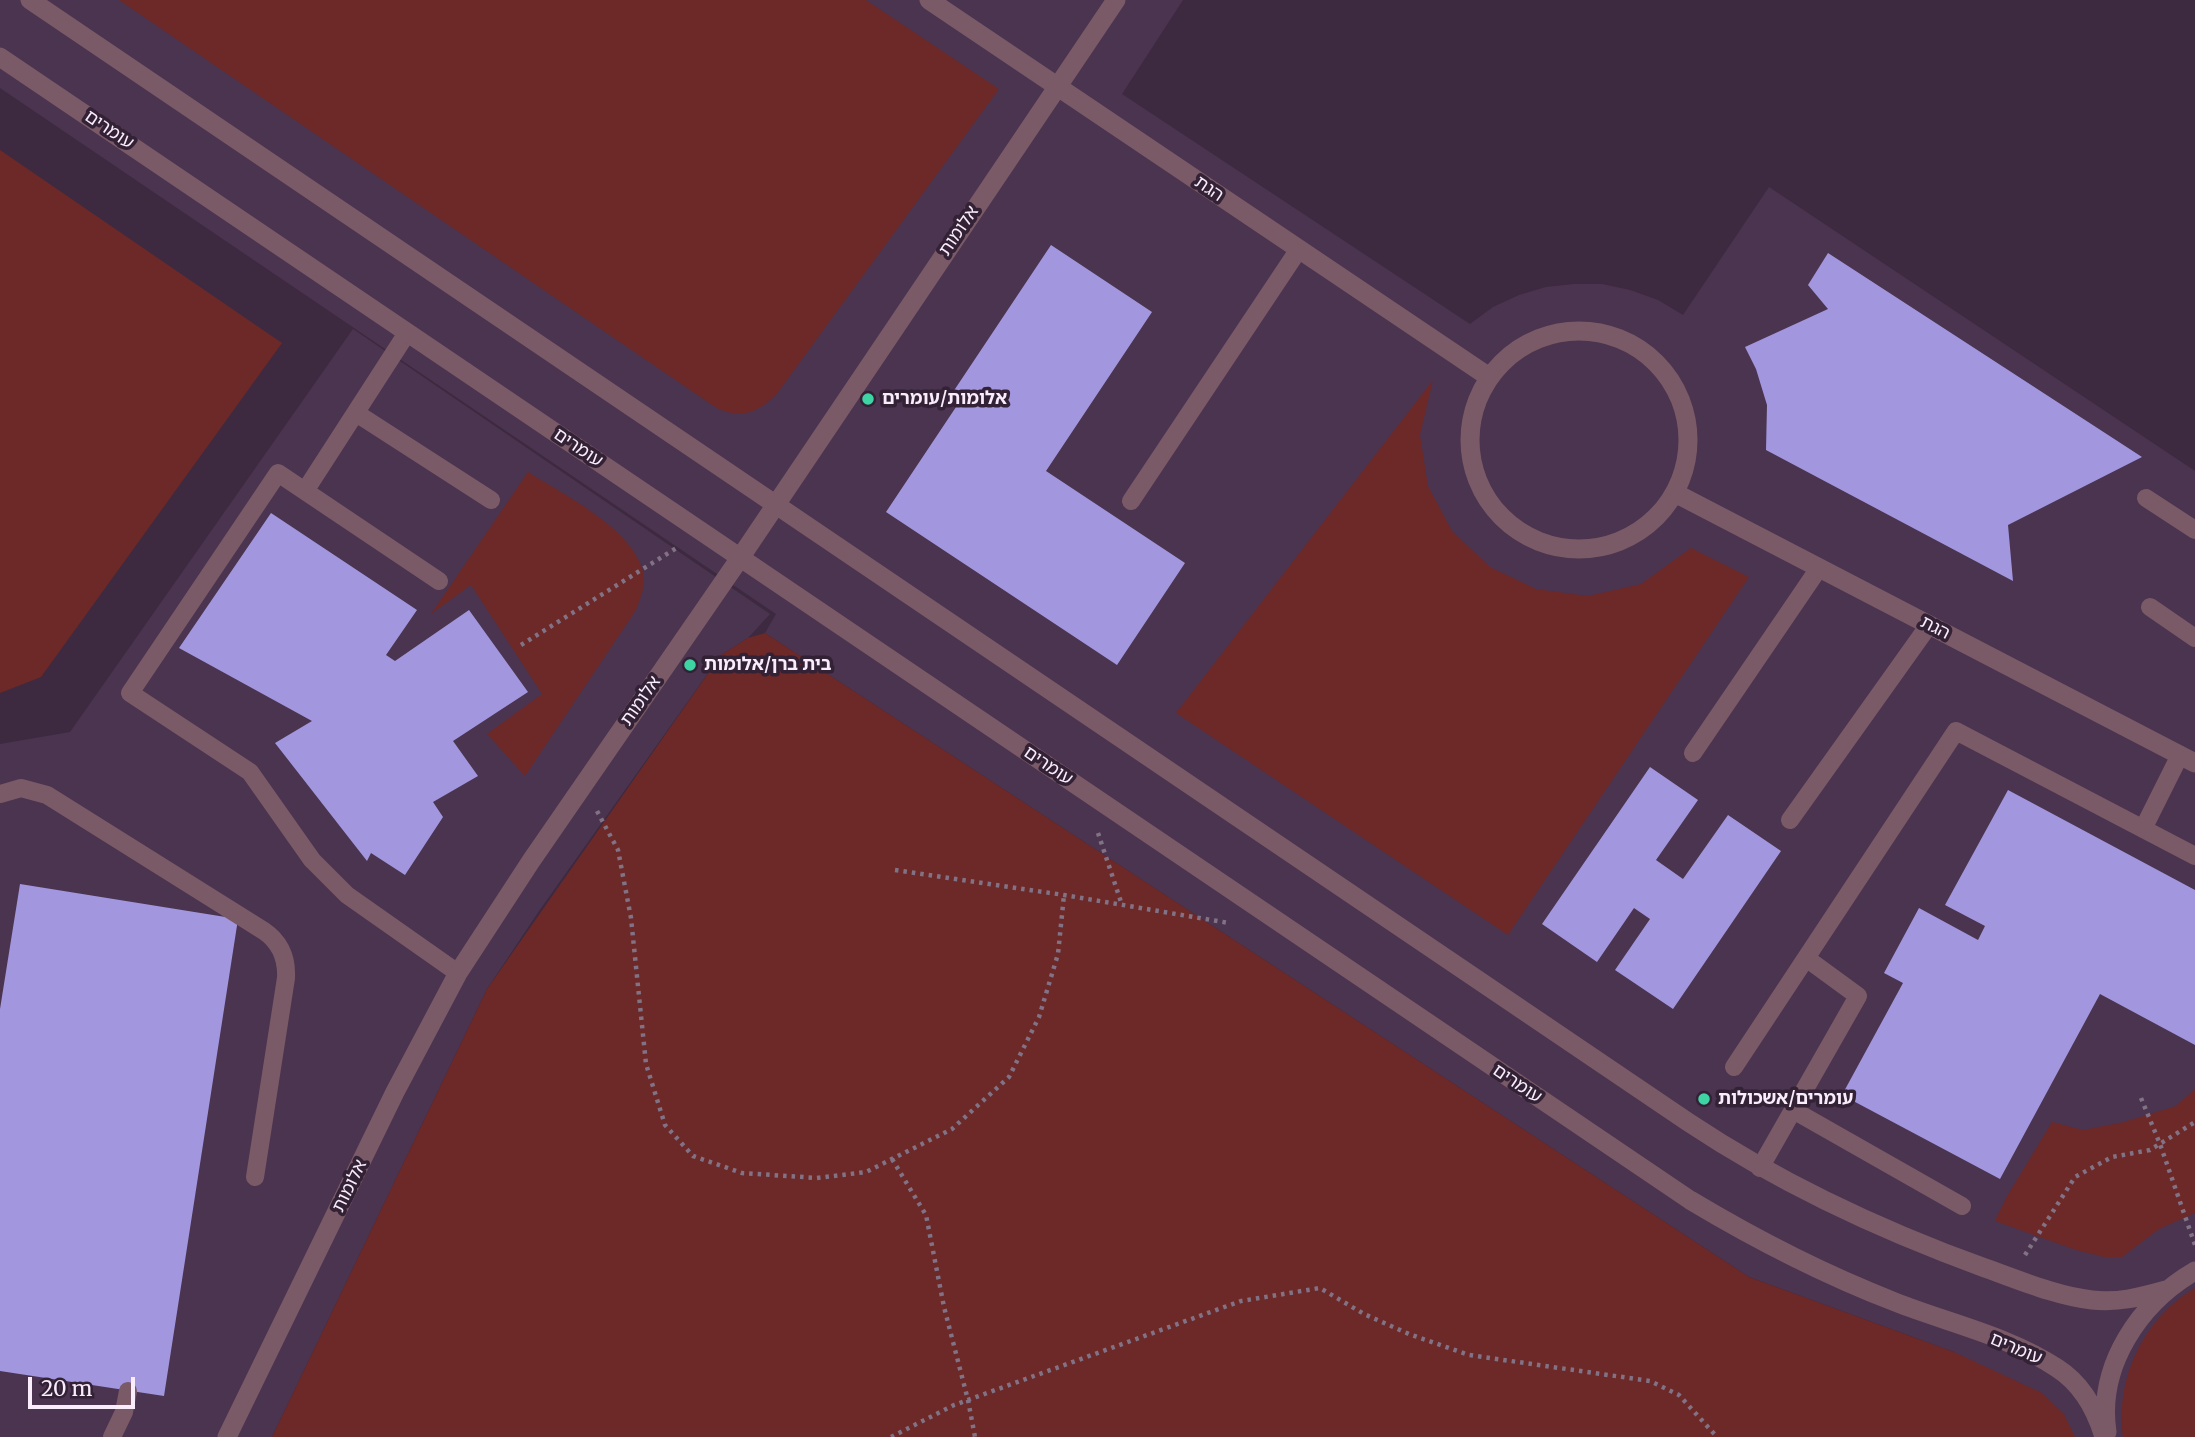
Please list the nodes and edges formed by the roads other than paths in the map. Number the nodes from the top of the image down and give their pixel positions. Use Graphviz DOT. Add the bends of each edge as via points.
graph roads {
  1 [pos="30,0"];
  2 [pos="929,0"];
  3 [pos="1116,0"];
  4 [pos="0,57"];
  5 [pos="1057,87"];
  6 [pos="1299,249"];
  7 [pos="408,333"];
  8 [pos="1489,377"];
  9 [pos="356,413"];
  10 [pos="305,491"];
  11 [pos="1675,493"];
  12 [pos="2146,498"];
  13 [pos="492,500"];
  14 [pos="1132,501"];
  15 [pos="775,505"];
  16 [pos="2195,530"];
  17 [pos="740,558"];
  18 [pos="1819,568"];
  19 [pos="439,581"];
  20 [pos="2150,607"];
  21 [pos="1928,625"];
  22 [pos="2195,638"];
  23 [pos="1693,753"];
  24 [pos="2188,759"];
  25 [pos="0,793"];
  26 [pos="1790,820"];
  27 [pos="2143,829"];
  28 [pos="2195,856"];
  29 [pos="206,895"];
  30 [pos="204,913"];
  31 [pos="1805,958"];
  32 [pos="458,973"];
  33 [pos="1734,1067"];
  34 [pos="1793,1110"];
  35 [pos="1760,1168"];
  36 [pos="255,1177"];
  37 [pos="1962,1206"];
  38 [pos="2195,1271"];
  39 [pos="2166,1290"];
  40 [pos="128,1391"];
  41 [pos="112,1437"];
  42 [pos="226,1437"];
  43 [pos="2106,1437"];
  1 -- 15 [label="street"];
  2 -- 5 [label="street, הגת"];
  3 -- 5 [label="street, אלומות"];
  4 -- 7 [label="street, עומרים"];
  5 -- 6 [label="street, הגת"];
  5 -- 15 [label="street, אלומות"];
  6 -- 8 [label="street, הגת"];
  6 -- 14 [label="lane"];
  7 -- 9 [label="lane"];
  7 -- 17 [label="street, עומרים"];
  8 -- 11 [label="street" via="1514,351 1553,334 1597,332 1637,347 1668,375 1686,414 1688,457"];
  8 -- 11 [label="street" via="1471,423 1473,466 1490,504 1521,533 1562,548 1606,546 1644,528"];
  9 -- 10 [label="lane"];
  9 -- 13 [label="lane"];
  10 -- 19 [label="lane"];
  10 -- 32 [label="lane" via="278,473 130,693 250,772 312,860 347,895"];
  11 -- 18 [label="street, הגת"];
  12 -- 16 [label="lane"];
  15 -- 17 [label="street, אלומות"];
  15 -- 35 [label="street"];
  17 -- 32 [label="street, אלומות"];
  17 -- 43 [label="street, עומרים" via="1729,1223 1839,1279 2021,1349 2060,1370 2089,1400"];
  18 -- 21 [label="street, הגת"];
  18 -- 23 [label="lane"];
  20 -- 22 [label="lane"];
  21 -- 24 [label="street, הגת"];
  21 -- 26 [label="lane"];
  24 -- 27 [label="lane"];
  25 -- 29 [label="lane" via="20,788 47,795"];
  27 -- 28 [label="lane"];
  27 -- 31 [label="lane" via="1956,731"];
  29 -- 30 [label="lane"];
  29 -- 36 [label="lane" via="270,935 286,962"];
  31 -- 33 [label="lane"];
  31 -- 34 [label="lane" via="1858,996"];
  32 -- 42 [label="street, אלומות"];
  34 -- 35 [label="lane"];
  34 -- 37 [label="lane"];
  35 -- 39 [label="street" via="1875,1225 2064,1295 2126,1301"];
  38 -- 39 [label="street"];
  39 -- 43 [label="street" via="2131,1329 2116,1359 2108,1392"];
  40 -- 41 [label="lane"];
}
